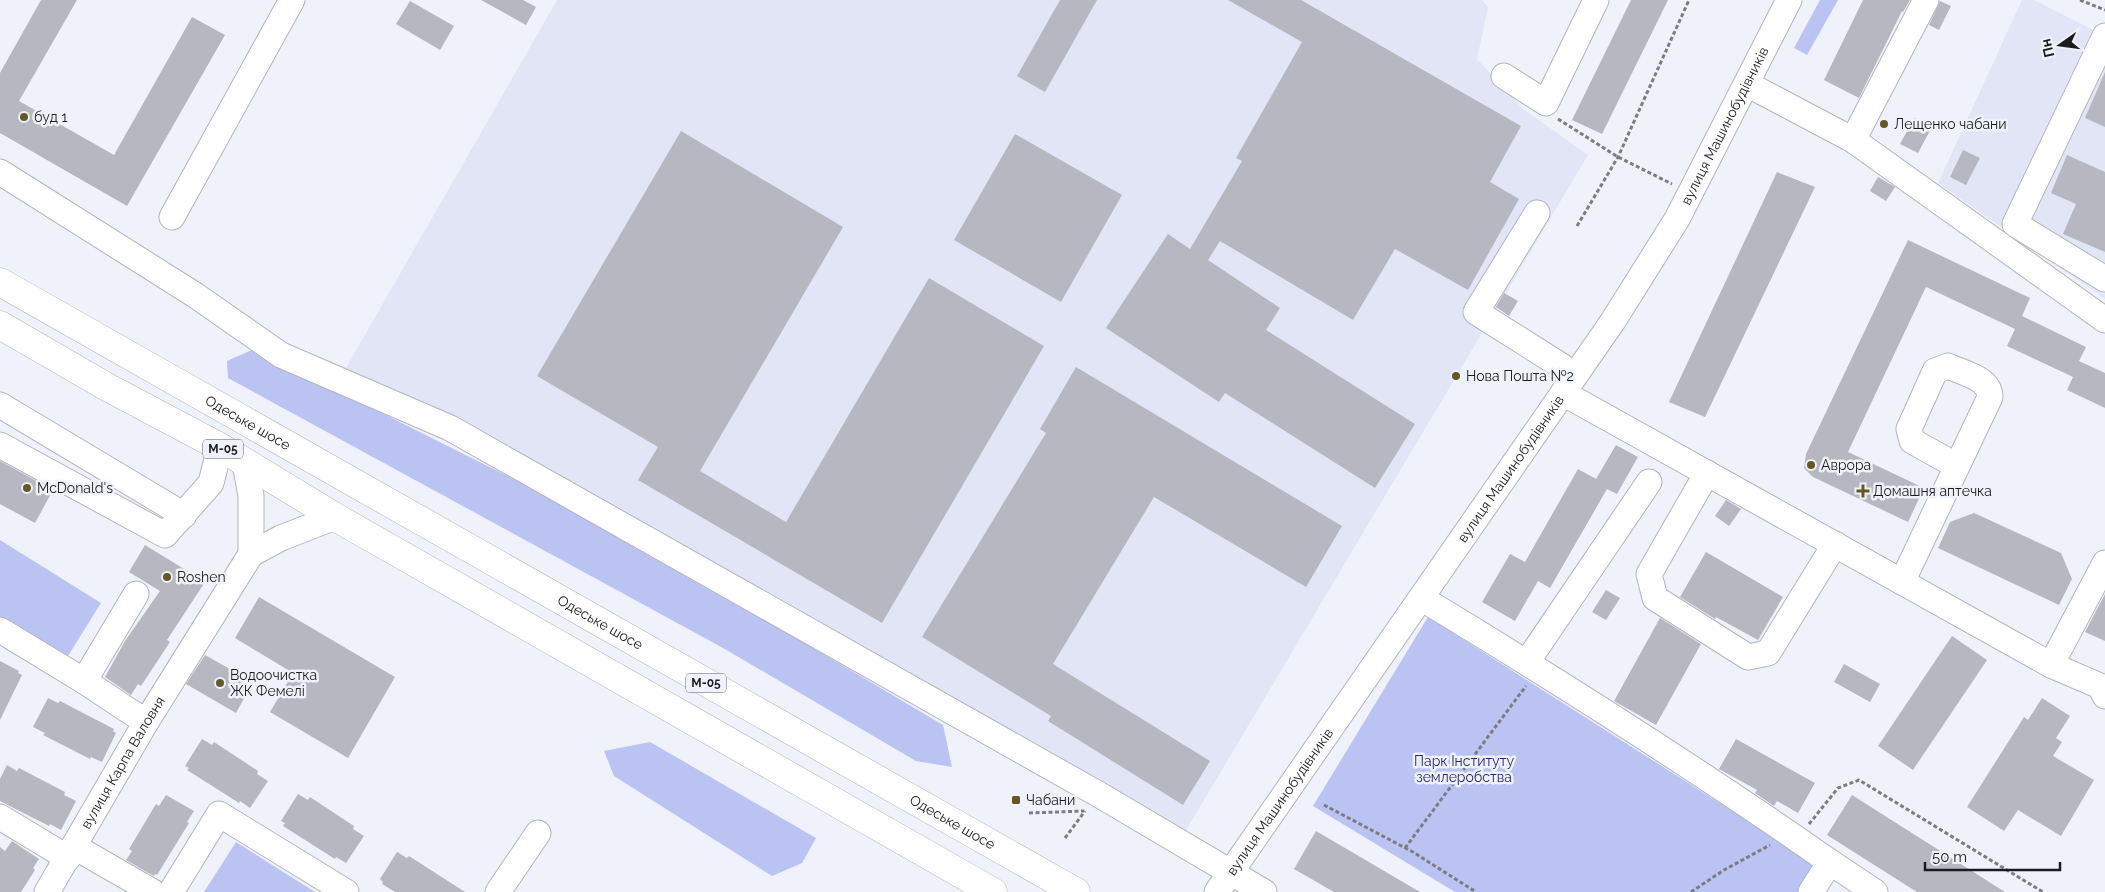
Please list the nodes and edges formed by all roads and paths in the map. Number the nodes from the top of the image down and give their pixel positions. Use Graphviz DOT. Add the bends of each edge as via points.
graph roads {
  1 [pos="292,0"];
  2 [pos="1596,0"];
  3 [pos="1689,0"];
  4 [pos="1789,0"];
  5 [pos="1926,0"];
  6 [pos="2080,0"];
  7 [pos="2105,10"];
  8 [pos="2105,36"];
  9 [pos="1504,76"];
  10 [pos="1747,84"];
  11 [pos="1546,103"];
  12 [pos="1853,140"];
  13 [pos="1618,157"];
  14 [pos="0,172"];
  15 [pos="1675,185"];
  16 [pos="1537,213"];
  17 [pos="172,217"];
  18 [pos="1576,226"];
  19 [pos="2105,279"];
  20 [pos="0,282"];
  21 [pos="2105,320"];
  22 [pos="0,325"];
  23 [pos="28,340"];
  24 [pos="0,341"];
  25 [pos="1563,367"];
  26 [pos="1563,394"];
  27 [pos="0,405"];
  28 [pos="0,445"];
  29 [pos="220,447"];
  30 [pos="245,463"];
  31 [pos="1957,466"];
  32 [pos="1707,473"];
  33 [pos="1649,482"];
  34 [pos="184,515"];
  35 [pos="335,517"];
  36 [pos="1834,544"];
  37 [pos="251,554"];
  38 [pos="2105,562"];
  39 [pos="1902,582"];
  40 [pos="136,594"];
  41 [pos="1421,598"];
  42 [pos="0,630"];
  43 [pos="2051,665"];
  44 [pos="1533,666"];
  45 [pos="84,681"];
  46 [pos="2105,696"];
  47 [pos="146,722"];
  48 [pos="1092,802"];
  49 [pos="1324,805"];
  50 [pos="1030,813"];
  51 [pos="0,817"];
  52 [pos="538,833"];
  53 [pos="1794,837"];
  54 [pos="1065,838"];
  55 [pos="1405,848"];
  56 [pos="72,852"];
  57 [pos="1830,862"];
  58 [pos="1224,882"];
  59 [pos="48,892"];
  60 [pos="153,892"];
  61 [pos="171,892"];
  62 [pos="346,892"];
  63 [pos="498,892"];
  64 [pos="993,892"];
  65 [pos="1076,892"];
  66 [pos="1264,892"];
  67 [pos="1476,892"];
  68 [pos="1691,892"];
  69 [pos="1811,892"];
  70 [pos="1875,892"];
  71 [pos="2044,892"];
  1 -- 17 [label="street"];
  2 -- 11 [label="street"];
  3 -- 13 [label="path"];
  4 -- 10 [label="street, вулиця Машинобудівників"];
  5 -- 12 [label="street"];
  6 -- 7 [label="path"];
  8 -- 19 [label="street" via="2015,224"];
  9 -- 11 [label="street"];
  10 -- 12 [label="street"];
  10 -- 26 [label="street, вулиця Машинобудівників" via="1677,219"];
  11 -- 13 [label="path" via="1559,120"];
  12 -- 21 [label="street"];
  13 -- 15 [label="path"];
  13 -- 18 [label="path"];
  14 -- 48 [label="street" via="281,354 450,428"];
  16 -- 25 [label="street" via="1476,312"];
  20 -- 65 [label="highway, Одеське шосе / М-05"];
  22 -- 23 [label="highway, М-05"];
  23 -- 24 [label="street"];
  23 -- 29 [label="highway, М-05"];
  26 -- 32 [label="street"];
  26 -- 41 [label="street, вулиця Машинобудівників"];
  27 -- 34 [label="street"];
  28 -- 34 [label="street" via="161,535 166,535"];
  29 -- 30 [label="highway, М-05"];
  29 -- 34 [label="street" via="211,483"];
  30 -- 35 [label="highway, М-05"];
  30 -- 37 [label="street" via="251,496"];
  31 -- 39 [label="street"];
  32 -- 36 [label="street"];
  32 -- 36 [label="street" via="1649,574 1654,598 1748,657 1768,653"];
  33 -- 44 [label="street"];
  35 -- 37 [label="street" via="306,527"];
  35 -- 64 [label="highway, М-05"];
  36 -- 39 [label="street"];
  37 -- 47 [label="street, вулиця Карпа Валовня"];
  38 -- 43 [label="street"];
  39 -- 43 [label="street"];
  40 -- 45 [label="street"];
  41 -- 44 [label="street"];
  41 -- 58 [label="street, вулиця Машинобудівників"];
  42 -- 45 [label="street"];
  43 -- 46 [label="street" via="2100,686"];
  44 -- 53 [label="street"];
  44 -- 55 [label="path"];
  45 -- 47 [label="street"];
  47 -- 56 [label="street, вулиця Карпа Валовня"];
  48 -- 50 [label="path"];
  48 -- 54 [label="path"];
  48 -- 58 [label="street"];
  49 -- 55 [label="path"];
  51 -- 56 [label="street"];
  52 -- 63 [label="street"];
  53 -- 57 [label="street"];
  53 -- 68 [label="path" via="1724,870"];
  53 -- 71 [label="path" via="1838,788 1858,780"];
  55 -- 67 [label="path"];
  56 -- 59 [label="street, вулиця Карпа Валовня"];
  56 -- 60 [label="street"];
  57 -- 69 [label="street"];
  57 -- 70 [label="street"];
  58 -- 66 [label="street"];
  61 -- 62 [label="street" via="210,809"];
}
